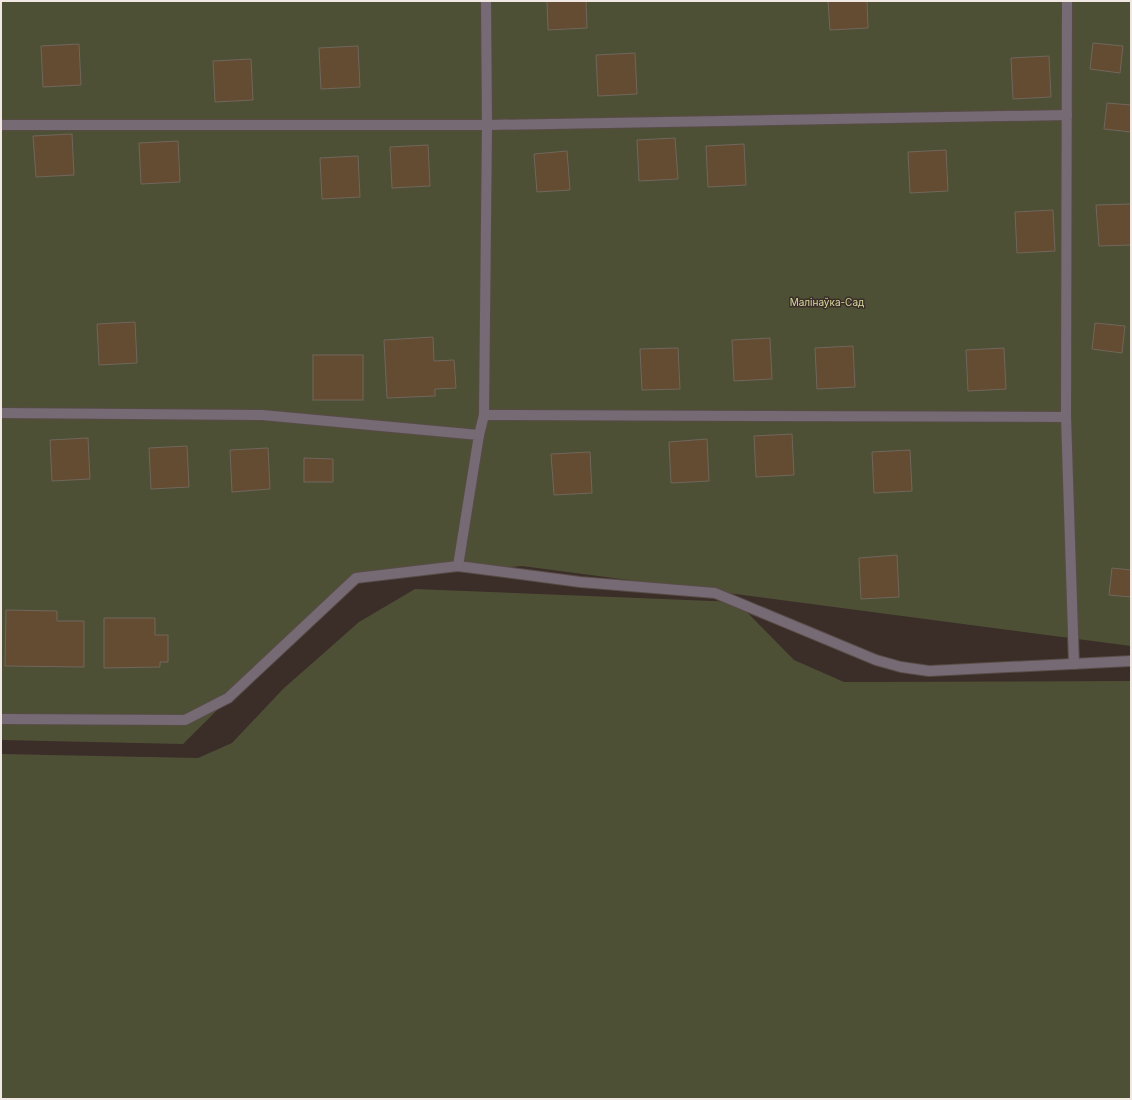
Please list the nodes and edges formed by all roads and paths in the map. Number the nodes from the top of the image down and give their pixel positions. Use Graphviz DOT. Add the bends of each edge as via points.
graph roads {
  1 [pos="486,1"];
  2 [pos="1067,1"];
  3 [pos="1067,115"];
  4 [pos="1,125"];
  5 [pos="487,125"];
  6 [pos="1,413"];
  7 [pos="484,415"];
  8 [pos="1066,417"];
  9 [pos="479,435"];
  10 [pos="458,566"];
  11 [pos="1131,661"];
  12 [pos="1074,664"];
  13 [pos="1,719"];
  1 -- 5 [label="street"];
  2 -- 3 [label="street"];
  3 -- 5 [label="street"];
  3 -- 8 [label="street"];
  4 -- 5 [label="street"];
  5 -- 7 [label="street"];
  6 -- 9 [label="street" via="262,415"];
  7 -- 8 [label="street"];
  7 -- 9 [label="street"];
  8 -- 12 [label="street"];
  9 -- 10 [label="street"];
  10 -- 12 [label="street" via="580,582 715,593 876,660 901,667 929,671"];
  10 -- 13 [label="street" via="356,578 228,698 185,720"];
  11 -- 12 [label="street"];
}
